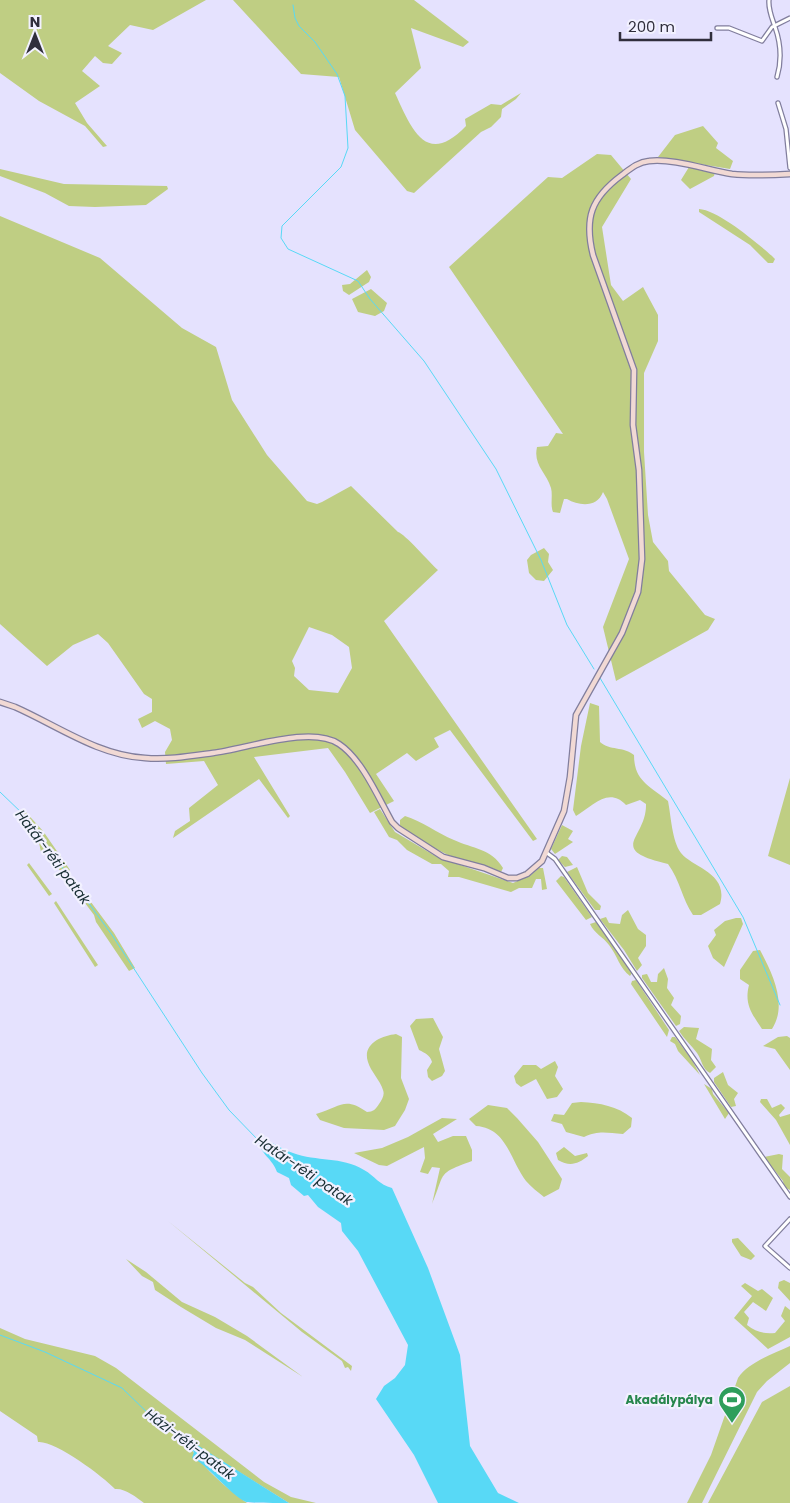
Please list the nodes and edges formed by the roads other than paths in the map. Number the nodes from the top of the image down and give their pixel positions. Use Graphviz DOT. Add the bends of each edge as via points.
graph roads {
  1 [pos="769,0"];
  2 [pos="790,18"];
  3 [pos="775,26"];
  4 [pos="717,28"];
  5 [pos="777,77"];
  6 [pos="778,103"];
  7 [pos="790,168"];
  8 [pos="790,174"];
  9 [pos="0,702"];
  10 [pos="547,854"];
  11 [pos="790,1197"];
  12 [pos="790,1219"];
  13 [pos="790,1268"];
  1 -- 3 [label="street"];
  2 -- 3 [label="street"];
  3 -- 4 [label="street" via="762,41 729,28"];
  3 -- 5 [label="street" via="782,59"];
  6 -- 7 [label="street" via="786,129"];
  8 -- 10 [label="main road" via="744,175 646,161 607,187 590,213 589,238 593,255 635,378 641,576 622,633 576,715 567,796"];
  9 -- 10 [label="main road" via="22,709 83,740 134,757 214,753 307,737 331,739 355,759 392,822 443,857 512,878 521,877 536,868"];
  10 -- 11 [label="street" via="555,859"];
  12 -- 13 [label="street" via="765,1246"];
}
